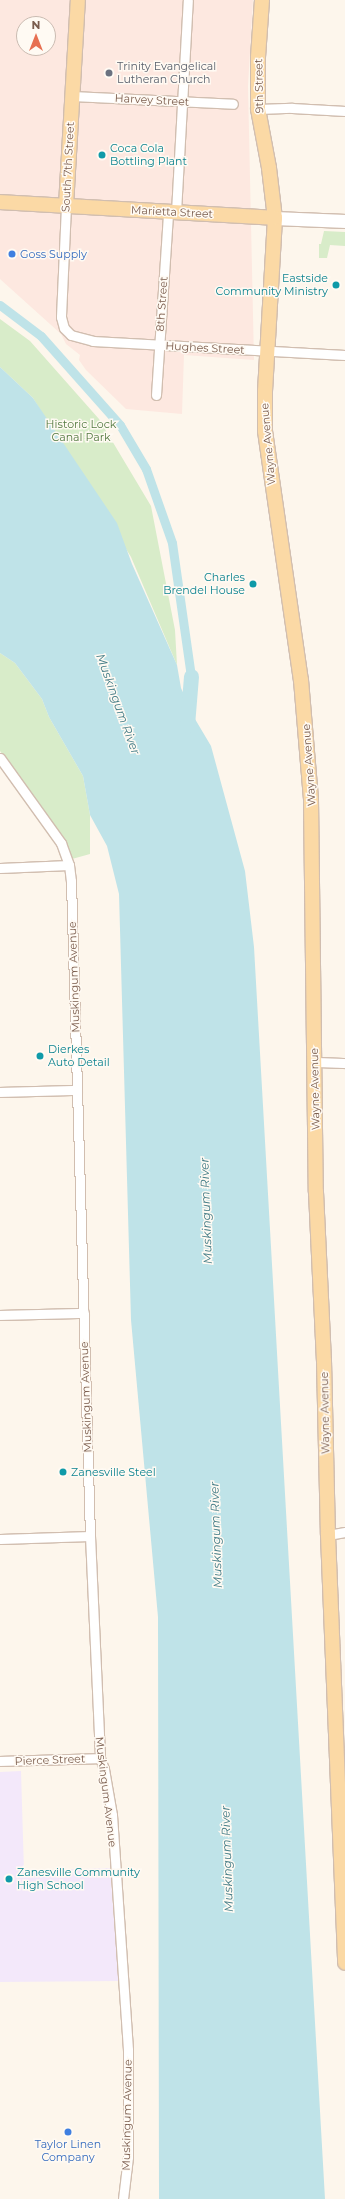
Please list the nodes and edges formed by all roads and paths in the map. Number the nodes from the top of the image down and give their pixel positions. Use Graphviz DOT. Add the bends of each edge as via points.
graph roads {
  1 [pos="78,0"];
  2 [pos="188,0"];
  3 [pos="262,0"];
  4 [pos="72,96"];
  5 [pos="183,102"];
  6 [pos="233,104"];
  7 [pos="258,109"];
  8 [pos="345,111"];
  9 [pos="0,202"];
  10 [pos="66,206"];
  11 [pos="172,212"];
  12 [pos="274,218"];
  13 [pos="345,221"];
  14 [pos="67,331"];
  15 [pos="159,345"];
  16 [pos="268,351"];
  17 [pos="345,355"];
  18 [pos="156,395"];
  19 [pos="0,758"];
  20 [pos="69,865"];
  21 [pos="0,868"];
  22 [pos="315,1062"];
  23 [pos="345,1063"];
  24 [pos="77,1090"];
  25 [pos="0,1092"];
  26 [pos="84,1313"];
  27 [pos="0,1315"];
  28 [pos="345,1532"];
  29 [pos="328,1535"];
  30 [pos="90,1536"];
  31 [pos="0,1539"];
  32 [pos="100,1758"];
  33 [pos="0,1761"];
  34 [pos="345,1963"];
  35 [pos="124,2199"];
  1 -- 4 [label="main road, South 7th Street"];
  2 -- 5 [label="street, 8th Street"];
  3 -- 7 [label="main road, 9th Street"];
  4 -- 5 [label="street, Harvey Street"];
  4 -- 10 [label="main road, South 7th Street"];
  5 -- 6 [label="street, Harvey Street"];
  5 -- 11 [label="street, 8th Street"];
  7 -- 8 [label="street"];
  7 -- 12 [label="main road, 9th Street" via="268,156"];
  9 -- 10 [label="main road, Marietta Street"];
  10 -- 11 [label="main road, Marietta Street"];
  10 -- 14 [label="street, South 7th Street" via="61,317 62,325"];
  11 -- 12 [label="main road, Marietta Street"];
  11 -- 15 [label="street, 8th Street"];
  12 -- 13 [label="main road, Marietta Street"];
  12 -- 16 [label="main road, Wayne Avenue"];
  14 -- 15 [label="street, Hughes Street" via="78,338 92,341"];
  15 -- 16 [label="street, Hughes Street"];
  15 -- 18 [label="street, 8th Street"];
  16 -- 17 [label="street, Hughes Street"];
  16 -- 22 [label="main road, Wayne Avenue" via="264,410 267,455 293,615 308,743 312,828"];
  19 -- 20 [label="street, Muskingum Avenue" via="61,843"];
  20 -- 21 [label="street"];
  20 -- 24 [label="street, Muskingum Avenue"];
  22 -- 23 [label="street"];
  22 -- 29 [label="main road, Wayne Avenue" via="316,1192 324,1361"];
  24 -- 25 [label="street"];
  24 -- 26 [label="street, Muskingum Avenue"];
  26 -- 27 [label="street"];
  26 -- 30 [label="street, Muskingum Avenue"];
  28 -- 29 [label="street"];
  29 -- 34 [label="main road, Wayne Avenue"];
  30 -- 31 [label="street"];
  30 -- 32 [label="street, Muskingum Avenue"];
  32 -- 33 [label="street, Pierce Street"];
  32 -- 35 [label="street, Muskingum Avenue" via="112,1815 128,2050 128,2157"];
}
